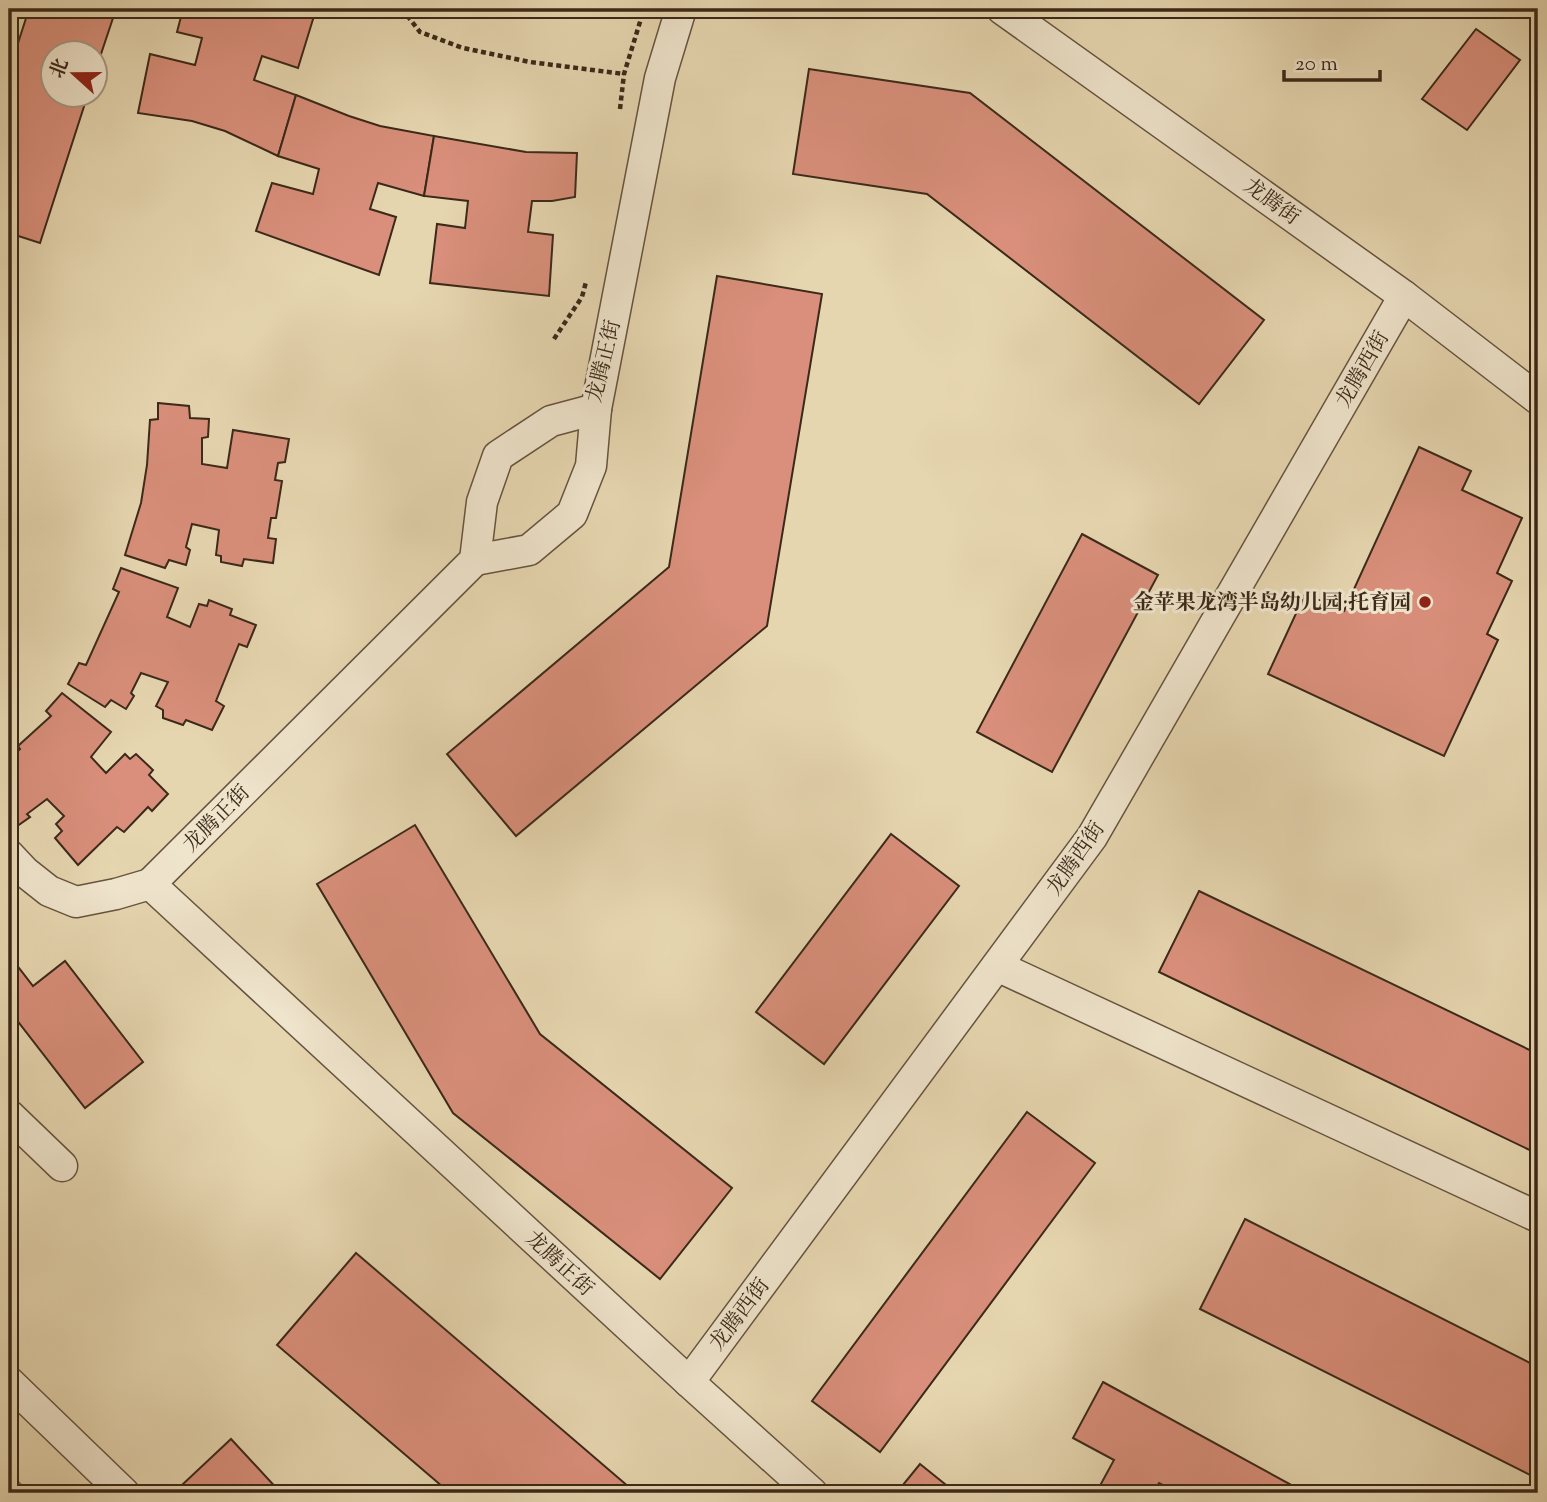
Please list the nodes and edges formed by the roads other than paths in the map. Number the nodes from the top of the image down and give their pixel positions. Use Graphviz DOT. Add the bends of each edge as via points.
graph roads {
  1 [pos="681,9"];
  2 [pos="1002,9"];
  3 [pos="1404,296"];
  4 [pos="1538,400"];
  5 [pos="596,409"];
  6 [pos="475,559"];
  7 [pos="9,855"];
  8 [pos="150,884"];
  9 [pos="997,966"];
  10 [pos="9,1115"];
  11 [pos="62,1166"];
  12 [pos="1538,1217"];
  13 [pos="9,1382"];
  14 [pos="689,1382"];
  15 [pos="124,1493"];
  16 [pos="812,1493"];
  1 -- 5 [label="street, 龙腾正街" via="660,78"];
  2 -- 3 [label="street, 龙腾街"];
  3 -- 4 [label="street, 龙腾街"];
  3 -- 9 [label="street, 龙腾西街" via="1092,837"];
  5 -- 6 [label="street, 龙腾正街" via="551,421 498,457 482,502"];
  5 -- 6 [label="street" via="591,466 572,514 529,550"];
  6 -- 8 [label="street, 龙腾正街"];
  7 -- 8 [label="street" via="49,891 76,902"];
  8 -- 14 [label="street, 龙腾正街"];
  9 -- 12 [label="street"];
  9 -- 14 [label="street, 龙腾西街"];
  10 -- 11 [label="street"];
  13 -- 15 [label="street"];
  14 -- 16 [label="street, 龙腾正街"];
}
